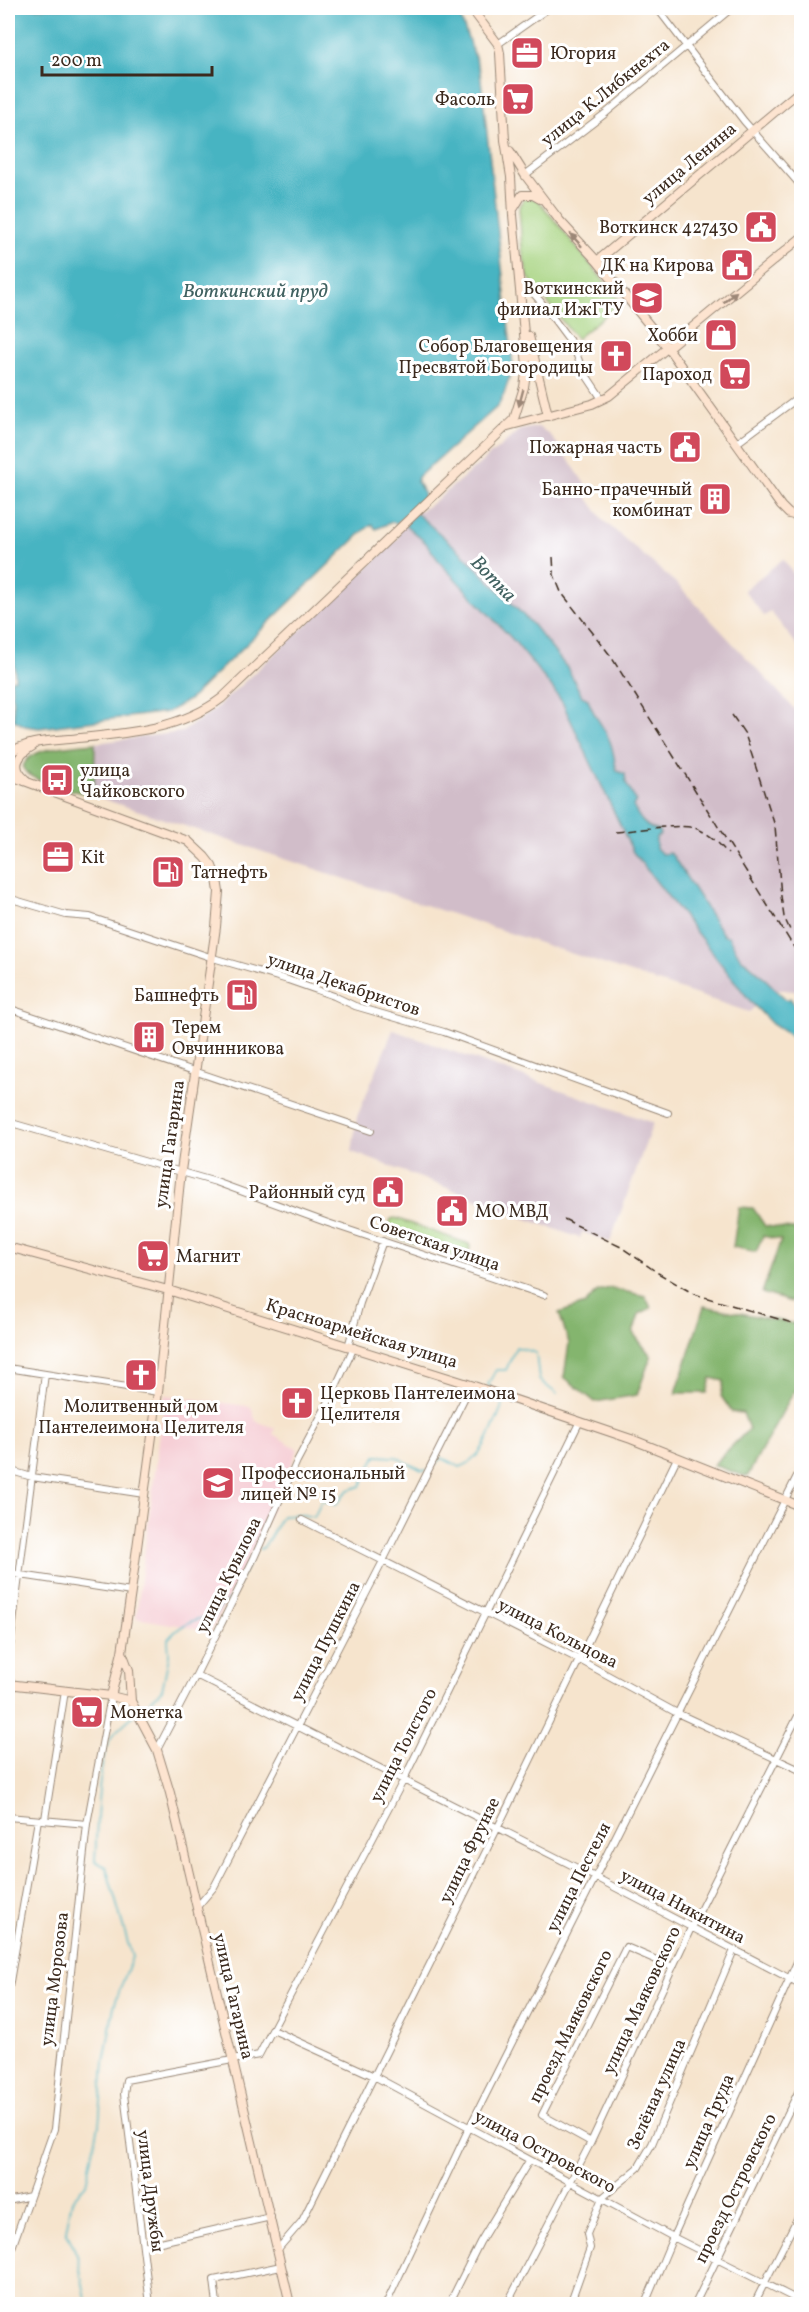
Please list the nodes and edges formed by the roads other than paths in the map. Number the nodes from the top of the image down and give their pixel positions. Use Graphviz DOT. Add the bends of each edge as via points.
graph roads {
  1 [pos="471,8"];
  2 [pos="549,8"];
  3 [pos="657,8"];
  4 [pos="732,8"];
  5 [pos="498,44"];
  6 [pos="686,45"];
  7 [pos="801,89"];
  8 [pos="753,131"];
  9 [pos="505,140"];
  10 [pos="525,175"];
  11 [pos="801,187"];
  12 [pos="544,201"];
  13 [pos="513,214"];
  14 [pos="801,237"];
  15 [pos="597,261"];
  16 [pos="520,285"];
  17 [pos="523,309"];
  18 [pos="669,348"];
  19 [pos="801,394"];
  20 [pos="602,399"];
  21 [pos="548,416"];
  22 [pos="508,426"];
  23 [pos="737,443"];
  24 [pos="801,517"];
  25 [pos="38,742"];
  26 [pos="8,754"];
  27 [pos="8,775"];
  28 [pos="30,783"];
  29 [pos="8,898"];
  30 [pos="213,957"];
  31 [pos="8,1008"];
  32 [pos="195,1071"];
  33 [pos="668,1113"];
  34 [pos="8,1122"];
  35 [pos="371,1131"];
  36 [pos="181,1171"];
  37 [pos="383,1241"];
  38 [pos="8,1247"];
  39 [pos="168,1290"];
  40 [pos="543,1295"];
  41 [pos="351,1347"];
  42 [pos="8,1368"];
  43 [pos="45,1374"];
  44 [pos="471,1385"];
  45 [pos="158,1392"];
  46 [pos="580,1421"];
  47 [pos="677,1458"];
  48 [pos="801,1466"];
  49 [pos="8,1470"];
  50 [pos="32,1477"];
  51 [pos="144,1494"];
  52 [pos="784,1500"];
  53 [pos="801,1507"];
  54 [pos="302,1520"];
  55 [pos="383,1561"];
  56 [pos="8,1573"];
  57 [pos="19,1575"];
  58 [pos="131,1592"];
  59 [pos="487,1613"];
  60 [pos="122,1652"];
  61 [pos="578,1659"];
  62 [pos="8,1662"];
  63 [pos="196,1675"];
  64 [pos="8,1684"];
  65 [pos="65,1691"];
  66 [pos="111,1696"];
  67 [pos="131,1701"];
  68 [pos="801,1708"];
  69 [pos="677,1713"];
  70 [pos="297,1727"];
  71 [pos="157,1750"];
  72 [pos="777,1759"];
  73 [pos="801,1771"];
  74 [pos="403,1780"];
  75 [pos="8,1817"];
  76 [pos="41,1820"];
  77 [pos="87,1824"];
  78 [pos="497,1829"];
  79 [pos="595,1877"];
  80 [pos="197,1907"];
  81 [pos="691,1928"];
  82 [pos="734,1950"];
  83 [pos="801,1951"];
  84 [pos="673,1967"];
  85 [pos="788,1977"];
  86 [pos="801,1985"];
  87 [pos="8,1994"];
  88 [pos="273,2030"];
  89 [pos="232,2059"];
  90 [pos="375,2076"];
  91 [pos="801,2084"];
  92 [pos="469,2128"];
  93 [pos="591,2142"];
  94 [pos="529,2161"];
  95 [pos="570,2181"];
  96 [pos="30,2196"];
  97 [pos="602,2199"];
  98 [pos="8,2201"];
  99 [pos="801,2209"];
  100 [pos="271,2217"];
  101 [pos="673,2237"];
  102 [pos="143,2246"];
  103 [pos="278,2249"];
  104 [pos="717,2258"];
  105 [pos="8,2259"];
  106 [pos="281,2266"];
  107 [pos="764,2283"];
  108 [pos="801,2302"];
  109 [pos="150,2304"];
  110 [pos="217,2304"];
  111 [pos="290,2304"];
  112 [pos="386,2304"];
  113 [pos="449,2304"];
  114 [pos="507,2304"];
  115 [pos="570,2304"];
  116 [pos="645,2304"];
  117 [pos="695,2304"];
  118 [pos="754,2304"];
  1 -- 5 [label="main road"];
  2 -- 5 [label="street"];
  3 -- 6 [label="street"];
  4 -- 6 [label="street, улица К.Либкнехта"];
  5 -- 9 [label="main road"];
  6 -- 8 [label="street"];
  6 -- 10 [label="street, улица К.Либкнехта"];
  7 -- 8 [label="main road, улица Ленина"];
  8 -- 11 [label="street"];
  8 -- 15 [label="main road, улица Ленина"];
  9 -- 10 [label="main road"];
  9 -- 13 [label="main road"];
  10 -- 12 [label="main road"];
  12 -- 13 [label="main road" via="522,195"];
  15 -- 12 [label="main road, one-way"];
  13 -- 16 [label="main road"];
  18 -- 14 [label="main road, one-way"];
  15 -- 18 [label="main road"];
  16 -- 17 [label="main road"];
  16 -- 20 [label="street" via="527,286 573,345 582,369"];
  17 -- 21 [label="main road"];
  17 -- 22 [label="main road, one-way" via="526,377 519,407"];
  18 -- 20 [label="main road"];
  18 -- 23 [label="main road"];
  19 -- 23 [label="street"];
  20 -- 21 [label="main road"];
  21 -- 22 [label="main road"];
  22 -- 25 [label="main road" via="204,711 166,725"];
  23 -- 24 [label="main road" via="781,506 789,514"];
  25 -- 26 [label="main road"];
  25 -- 28 [label="main road" via="17,759 18,772"];
  27 -- 28 [label="main road, улица Гагарина"];
  28 -- 30 [label="main road, улица Гагарина" via="172,834 197,848 212,866 218,885"];
  29 -- 30 [label="street, улица Декабристов" via="66,915 90,917"];
  30 -- 32 [label="main road, улица Гагарина"];
  30 -- 33 [label="street, улица Декабристов" via="444,1032"];
  31 -- 32 [label="street"];
  32 -- 35 [label="street"];
  32 -- 36 [label="main road, улица Гагарина"];
  34 -- 36 [label="street, Советская улица"];
  36 -- 37 [label="street, Советская улица"];
  36 -- 39 [label="main road, улица Гагарина"];
  37 -- 40 [label="street, Советская улица"];
  37 -- 41 [label="street, улица Крылова" via="360,1303"];
  38 -- 39 [label="main road, Красноармейская улица"];
  39 -- 41 [label="main road, Красноармейская улица"];
  39 -- 45 [label="main road, улица Гагарина"];
  41 -- 44 [label="main road, Красноармейская улица"];
  41 -- 63 [label="street, улица Крылова" via="329,1401"];
  42 -- 43 [label="street"];
  43 -- 45 [label="street"];
  43 -- 50 [label="street"];
  44 -- 46 [label="main road, Красноармейская улица"];
  44 -- 55 [label="street, улица Пушкина"];
  45 -- 51 [label="main road, улица Гагарина"];
  46 -- 47 [label="main road, Красноармейская улица"];
  46 -- 59 [label="street, улица Толстого"];
  47 -- 52 [label="main road, Красноармейская улица"];
  47 -- 61 [label="street, улица Фрунзе"];
  48 -- 52 [label="street, улица Пестеля"];
  49 -- 50 [label="street"];
  50 -- 51 [label="street"];
  50 -- 57 [label="street"];
  51 -- 58 [label="main road, улица Гагарина"];
  52 -- 53 [label="main road, Красноармейская улица"];
  52 -- 69 [label="street, улица Пестеля"];
  54 -- 55 [label="street, улица Кольцова"];
  55 -- 59 [label="street, улица Кольцова"];
  55 -- 70 [label="street, улица Пушкина"];
  56 -- 57 [label="street"];
  57 -- 58 [label="street"];
  57 -- 62 [label="street"];
  58 -- 60 [label="main road, улица Гагарина"];
  59 -- 61 [label="street, улица Кольцова"];
  59 -- 74 [label="street, улица Толстого"];
  60 -- 66 [label="main road, улица Гагарина"];
  60 -- 67 [label="main road" via="129,1670"];
  61 -- 69 [label="street, улица Кольцова"];
  61 -- 78 [label="street, улица Фрунзе"];
  63 -- 70 [label="street, улица Никитина"];
  63 -- 71 [label="street, улица Крылова"];
  64 -- 65 [label="main road"];
  65 -- 66 [label="main road"];
  65 -- 76 [label="street"];
  66 -- 67 [label="main road"];
  66 -- 77 [label="street, улица Морозова"];
  67 -- 71 [label="main road, улица Гагарина"];
  68 -- 72 [label="street, улица Маяковского"];
  69 -- 72 [label="street, улица Кольцова"];
  69 -- 79 [label="street, улица Пестеля"];
  70 -- 74 [label="street, улица Никитина"];
  70 -- 80 [label="street, улица Пушкина" via="214,1887"];
  71 -- 80 [label="main road, улица Гагарина"];
  72 -- 73 [label="street, улица Кольцова"];
  72 -- 81 [label="street, улица Маяковского"];
  74 -- 78 [label="street, улица Никитина"];
  74 -- 88 [label="street, улица Толстого"];
  75 -- 76 [label="street"];
  76 -- 77 [label="street"];
  76 -- 87 [label="street"];
  77 -- 96 [label="street, улица Морозова" via="54,2128"];
  78 -- 79 [label="street, улица Никитина"];
  78 -- 90 [label="street, улица Фрунзе"];
  79 -- 81 [label="street, улица Никитина"];
  79 -- 92 [label="street, улица Пестеля"];
  80 -- 89 [label="main road, улица Гагарина"];
  81 -- 82 [label="street, улица Никитина"];
  81 -- 84 [label="street, улица Маяковского"];
  82 -- 85 [label="street, улица Никитина"];
  82 -- 97 [label="street, Зелёная улица" via="652,2144 638,2168"];
  83 -- 85 [label="street, улица Труда"];
  84 -- 93 [label="street, улица Маяковского"];
  84 -- 93 [label="street, проезд Маяковского" via="626,1947 542,2115"];
  85 -- 86 [label="street, улица Никитина"];
  85 -- 101 [label="street, улица Труда"];
  88 -- 89 [label="street, улица Толстого" via="259,2055"];
  88 -- 90 [label="street, улица Островского"];
  89 -- 100 [label="main road, улица Гагарина"];
  89 -- 102 [label="street, улица Дружбы" via="126,2080 124,2094"];
  90 -- 92 [label="street, улица Островского"];
  90 -- 103 [label="street, улица Фрунзе" via="302,2221"];
  91 -- 104 [label="street, проезд Островского"];
  92 -- 94 [label="street, улица Островского"];
  92 -- 112 [label="street, улица Пестеля"];
  93 -- 95 [label="street, улица Маяковского"];
  94 -- 95 [label="street, улица Островского"];
  94 -- 113 [label="street" via="480,2242"];
  95 -- 97 [label="street, улица Островского"];
  95 -- 114 [label="street, улица Маяковского"];
  96 -- 98 [label="street"];
  96 -- 105 [label="street, улица Морозова"];
  97 -- 101 [label="street, улица Островского"];
  97 -- 115 [label="street, Зелёная улица" via="587,2234 590,2248"];
  99 -- 107 [label="street"];
  100 -- 102 [label="street"];
  100 -- 103 [label="main road, улица Гагарина"];
  101 -- 104 [label="street, улица Островского"];
  101 -- 116 [label="street, улица Труда"];
  102 -- 109 [label="street, улица Дружбы"];
  103 -- 106 [label="main road, улица Гагарина"];
  104 -- 107 [label="street, улица Островского"];
  104 -- 117 [label="street, проезд Островского"];
  106 -- 110 [label="street" via="214,2280"];
  106 -- 111 [label="main road, улица Гагарина"];
  107 -- 108 [label="street, улица Островского"];
  107 -- 118 [label="street"];
}
